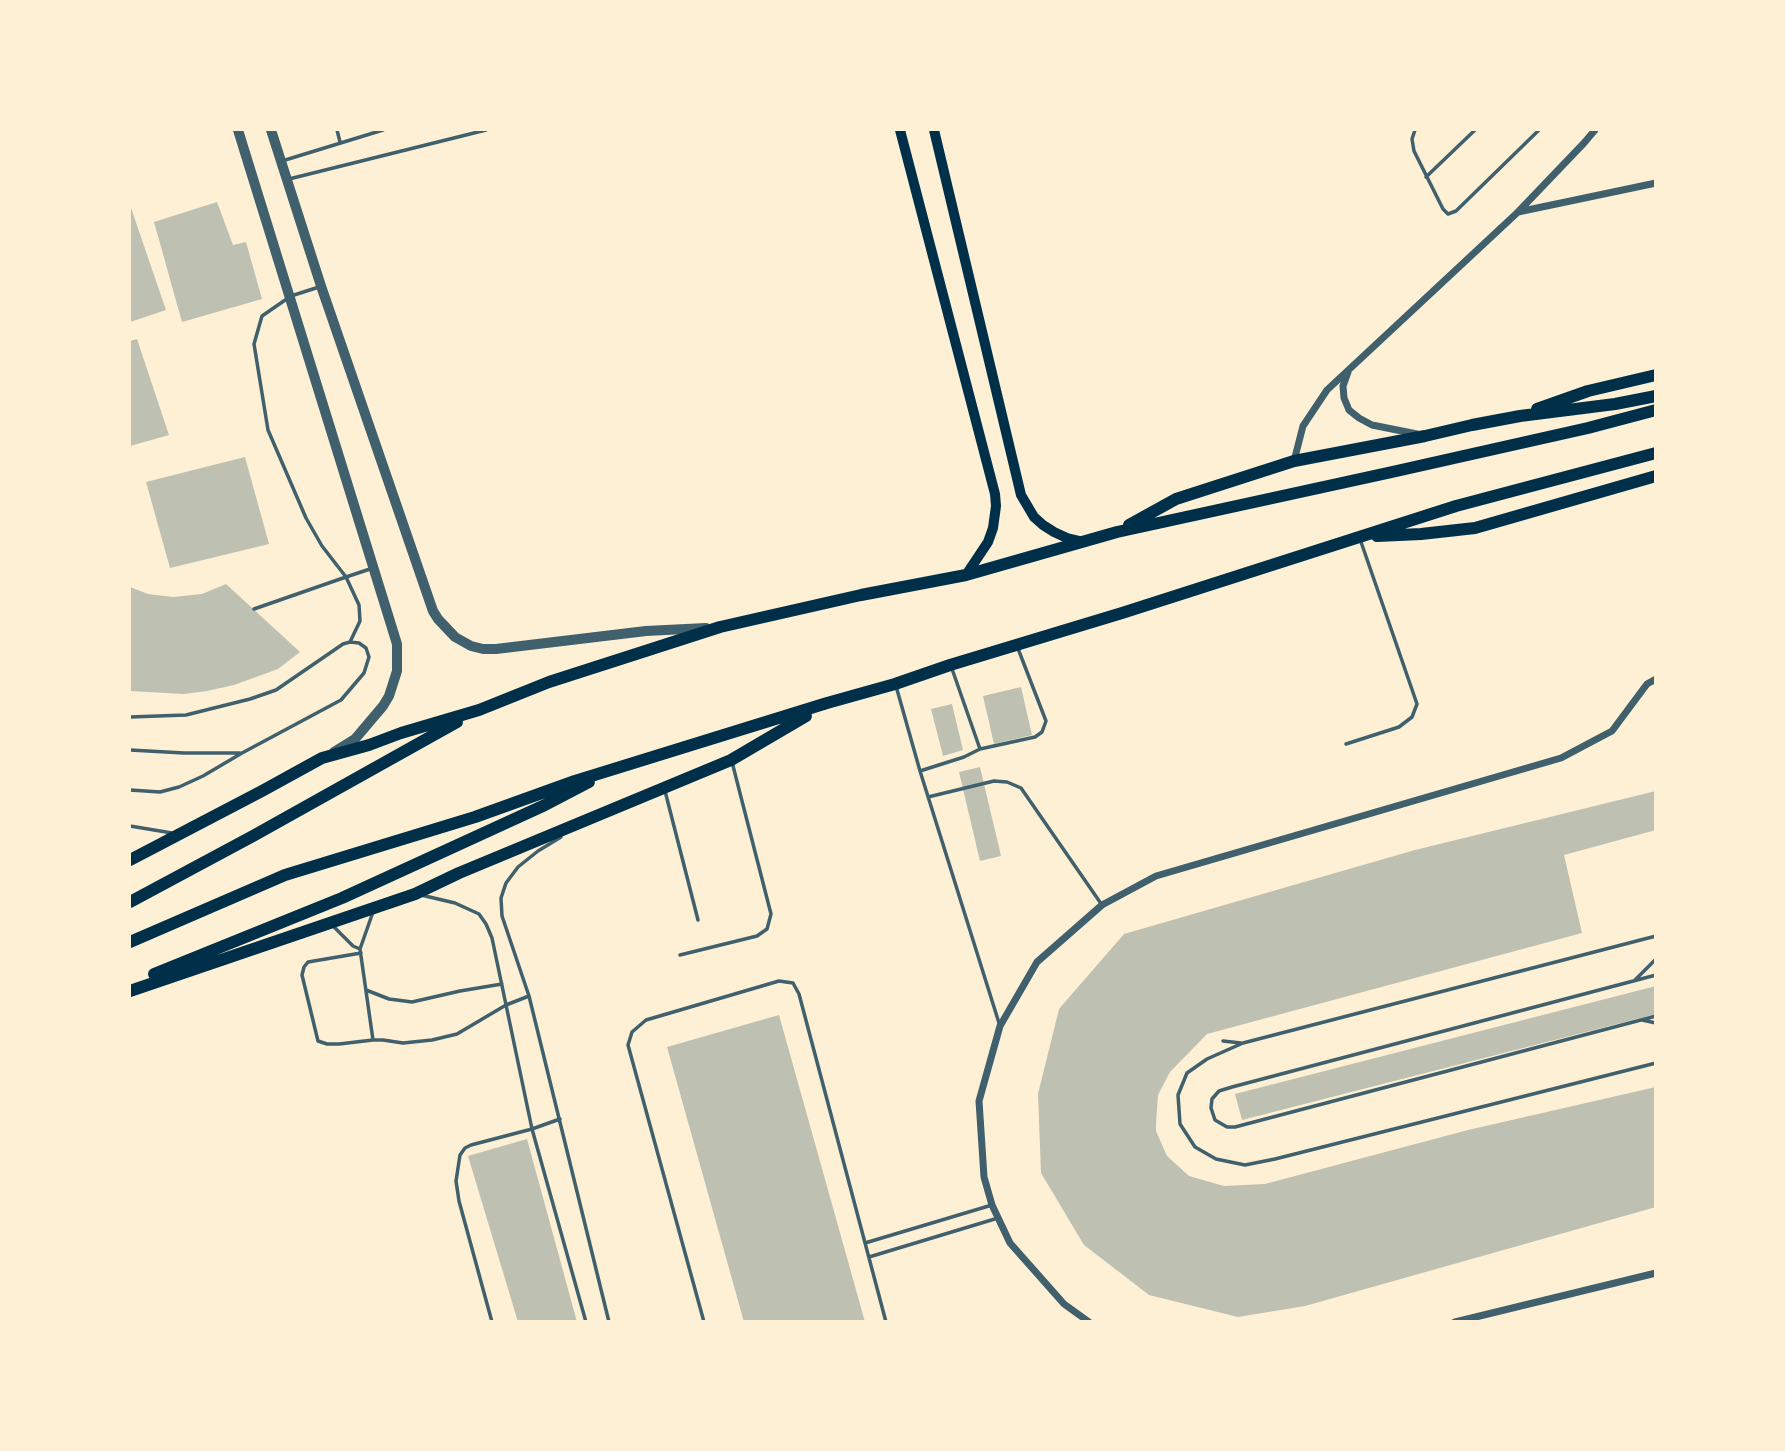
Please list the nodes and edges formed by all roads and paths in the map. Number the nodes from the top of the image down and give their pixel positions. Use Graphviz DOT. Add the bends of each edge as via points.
graph roads {
  1 [pos="239,130"];
  2 [pos="271,130"];
  3 [pos="337,130"];
  4 [pos="383,130"];
  5 [pos="486,130"];
  6 [pos="900,130"];
  7 [pos="934,130"];
  8 [pos="1415,130"];
  9 [pos="1475,130"];
  10 [pos="1539,130"];
  11 [pos="1595,130"];
  12 [pos="340,142"];
  13 [pos="282,161"];
  14 [pos="1426,177"];
  15 [pos="288,180"];
  16 [pos="1656,183"];
  17 [pos="1518,212"];
  18 [pos="321,286"];
  19 [pos="291,296"];
  20 [pos="1355,364"];
  21 [pos="1656,375"];
  22 [pos="1656,396"];
  23 [pos="1656,410"];
  24 [pos="1520,416"];
  25 [pos="1425,436"];
  26 [pos="1656,453"];
  27 [pos="1294,461"];
  28 [pos="1656,476"];
  29 [pos="1116,532"];
  30 [pos="1360,537"];
  31 [pos="1084,542"];
  32 [pos="374,568"];
  33 [pos="965,575"];
  34 [pos="346,577"];
  35 [pos="254,609"];
  36 [pos="720,627"];
  37 [pos="350,642"];
  38 [pos="1017,644"];
  39 [pos="950,665"];
  40 [pos="1656,679"];
  41 [pos="895,684"];
  42 [pos="827,703"];
  43 [pos="479,710"];
  44 [pos="130,717"];
  45 [pos="1346,744"];
  46 [pos="980,749"];
  47 [pos="130,750"];
  48 [pos="242,752"];
  49 [pos="322,758"];
  50 [pos="731,760"];
  51 [pos="920,771"];
  52 [pos="604,773"];
  53 [pos="664,789"];
  54 [pos="130,790"];
  55 [pos="928,797"];
  56 [pos="587,821"];
  57 [pos="130,825"];
  58 [pos="180,834"];
  59 [pos="130,860"];
  60 [pos="415,894"];
  61 [pos="130,902"];
  62 [pos="1101,905"];
  63 [pos="374,908"];
  64 [pos="698,920"];
  65 [pos="331,923"];
  66 [pos="1656,936"];
  67 [pos="130,942"];
  68 [pos="361,951"];
  69 [pos="680,955"];
  70 [pos="1656,959"];
  71 [pos="1656,975"];
  72 [pos="1634,981"];
  73 [pos="502,984"];
  74 [pos="130,985"];
  75 [pos="366,990"];
  76 [pos="130,991"];
  77 [pos="528,996"];
  78 [pos="506,1005"];
  79 [pos="1656,1016"];
  80 [pos="1640,1020"];
  81 [pos="1656,1023"];
  82 [pos="1000,1026"];
  83 [pos="373,1040"];
  84 [pos="1223,1041"];
  85 [pos="1243,1043"];
  86 [pos="1656,1063"];
  87 [pos="1183,1067"];
  88 [pos="1187,1073"];
  89 [pos="560,1119"];
  90 [pos="532,1129"];
  91 [pos="992,1205"];
  92 [pos="998,1218"];
  93 [pos="865,1242"];
  94 [pos="869,1257"];
  95 [pos="1656,1273"];
  96 [pos="492,1321"];
  97 [pos="586,1321"];
  98 [pos="609,1321"];
  99 [pos="704,1321"];
  100 [pos="886,1321"];
  101 [pos="1089,1321"];
  102 [pos="1455,1321"];
  1 -- 19 [label="street"];
  2 -- 13 [label="street"];
  3 -- 12 [label="lane"];
  4 -- 12 [label="lane"];
  5 -- 15 [label="lane"];
  6 -- 33 [label="main road" via="995,494 993,528"];
  7 -- 31 [label="main road" via="1021,495 1043,525"];
  8 -- 14 [label="lane" via="1415,152"];
  9 -- 14 [label="lane"];
  10 -- 14 [label="lane" via="1456,211 1448,214 1443,209"];
  11 -- 17 [label="street"];
  12 -- 13 [label="lane"];
  13 -- 15 [label="street"];
  15 -- 18 [label="street"];
  16 -- 17 [label="street"];
  17 -- 20 [label="street"];
  18 -- 19 [label="lane"];
  18 -- 36 [label="street" via="433,611 455,637 471,646 496,649"];
  19 -- 32 [label="street"];
  19 -- 34 [label="lane" via="262,316 254,344 268,430 306,518"];
  20 -- 25 [label="street" via="1343,387 1349,410 1372,425"];
  20 -- 27 [label="street" via="1327,390 1303,426"];
  21 -- 24 [label="highway" via="1588,391"];
  22 -- 24 [label="highway"];
  23 -- 29 [label="highway"];
  24 -- 25 [label="highway"];
  25 -- 27 [label="highway"];
  26 -- 30 [label="highway" via="1456,506"];
  27 -- 29 [label="highway" via="1176,499"];
  28 -- 30 [label="highway" via="1475,528"];
  29 -- 31 [label="highway"];
  30 -- 38 [label="highway"];
  30 -- 45 [label="lane" via="1417,705 1412,717 1399,727"];
  31 -- 33 [label="highway"];
  32 -- 34 [label="lane"];
  32 -- 49 [label="street" via="397,644 394,684 383,706 355,739"];
  33 -- 36 [label="highway"];
  34 -- 35 [label="lane"];
  34 -- 37 [label="lane" via="359,605 360,621"];
  36 -- 43 [label="highway"];
  37 -- 44 [label="lane" via="276,690 250,699 186,715"];
  37 -- 48 [label="lane" via="366,648 369,657 364,673 341,701"];
  38 -- 39 [label="highway"];
  38 -- 46 [label="lane" via="1046,721 1035,737"];
  39 -- 41 [label="highway"];
  39 -- 46 [label="lane"];
  40 -- 62 [label="street" via="1647,684 1612,730 1561,758 1156,876"];
  41 -- 42 [label="highway"];
  41 -- 51 [label="lane"];
  42 -- 50 [label="highway"];
  42 -- 52 [label="highway"];
  43 -- 49 [label="highway"];
  43 -- 61 [label="highway"];
  46 -- 51 [label="lane"];
  47 -- 48 [label="lane"];
  48 -- 54 [label="lane" via="179,787 160,792"];
  49 -- 58 [label="highway"];
  50 -- 53 [label="highway"];
  50 -- 69 [label="lane" via="771,914 769,922 757,936"];
  51 -- 55 [label="lane"];
  52 -- 67 [label="highway" via="285,875"];
  52 -- 74 [label="highway" via="342,898"];
  53 -- 56 [label="highway"];
  53 -- 64 [label="lane"];
  55 -- 62 [label="lane" via="994,781 1021,788"];
  55 -- 82 [label="lane"];
  56 -- 60 [label="highway"];
  56 -- 77 [label="lane" via="518,867 506,883 502,916"];
  57 -- 58 [label="lane"];
  58 -- 59 [label="highway"];
  60 -- 63 [label="highway"];
  60 -- 73 [label="lane" via="479,914 492,938"];
  62 -- 82 [label="street" via="1037,962"];
  63 -- 65 [label="highway"];
  63 -- 68 [label="lane"];
  65 -- 68 [label="lane"];
  65 -- 76 [label="highway"];
  66 -- 85 [label="lane"];
  68 -- 75 [label="lane"];
  68 -- 83 [label="lane" via="309,961 302,975 318,1041"];
  70 -- 72 [label="lane"];
  71 -- 72 [label="lane"];
  72 -- 80 [label="lane" via="1232,1087 1219,1091 1212,1108 1215,1119 1227,1127 1242,1126"];
  73 -- 75 [label="lane" via="412,1002"];
  73 -- 78 [label="lane"];
  75 -- 83 [label="lane"];
  77 -- 78 [label="lane"];
  77 -- 89 [label="lane"];
  78 -- 83 [label="lane" via="457,1034 403,1043"];
  78 -- 90 [label="lane"];
  79 -- 80 [label="lane"];
  80 -- 81 [label="lane"];
  82 -- 91 [label="street" via="979,1101 984,1177"];
  84 -- 85 [label="lane"];
  85 -- 88 [label="lane"];
  86 -- 88 [label="lane" via="1245,1165 1216,1159 1195,1147 1181,1124 1178,1095"];
  87 -- 88 [label="lane"];
  89 -- 90 [label="lane"];
  89 -- 98 [label="lane"];
  90 -- 96 [label="lane" via="471,1145 460,1155 459,1200"];
  90 -- 97 [label="lane"];
  91 -- 92 [label="street"];
  91 -- 93 [label="lane"];
  92 -- 94 [label="lane"];
  92 -- 101 [label="street" via="1010,1243 1064,1304"];
  93 -- 94 [label="lane"];
  93 -- 99 [label="lane" via="793,983 779,981 646,1020 632,1032 628,1045"];
  94 -- 100 [label="lane"];
  95 -- 102 [label="street"];
}
